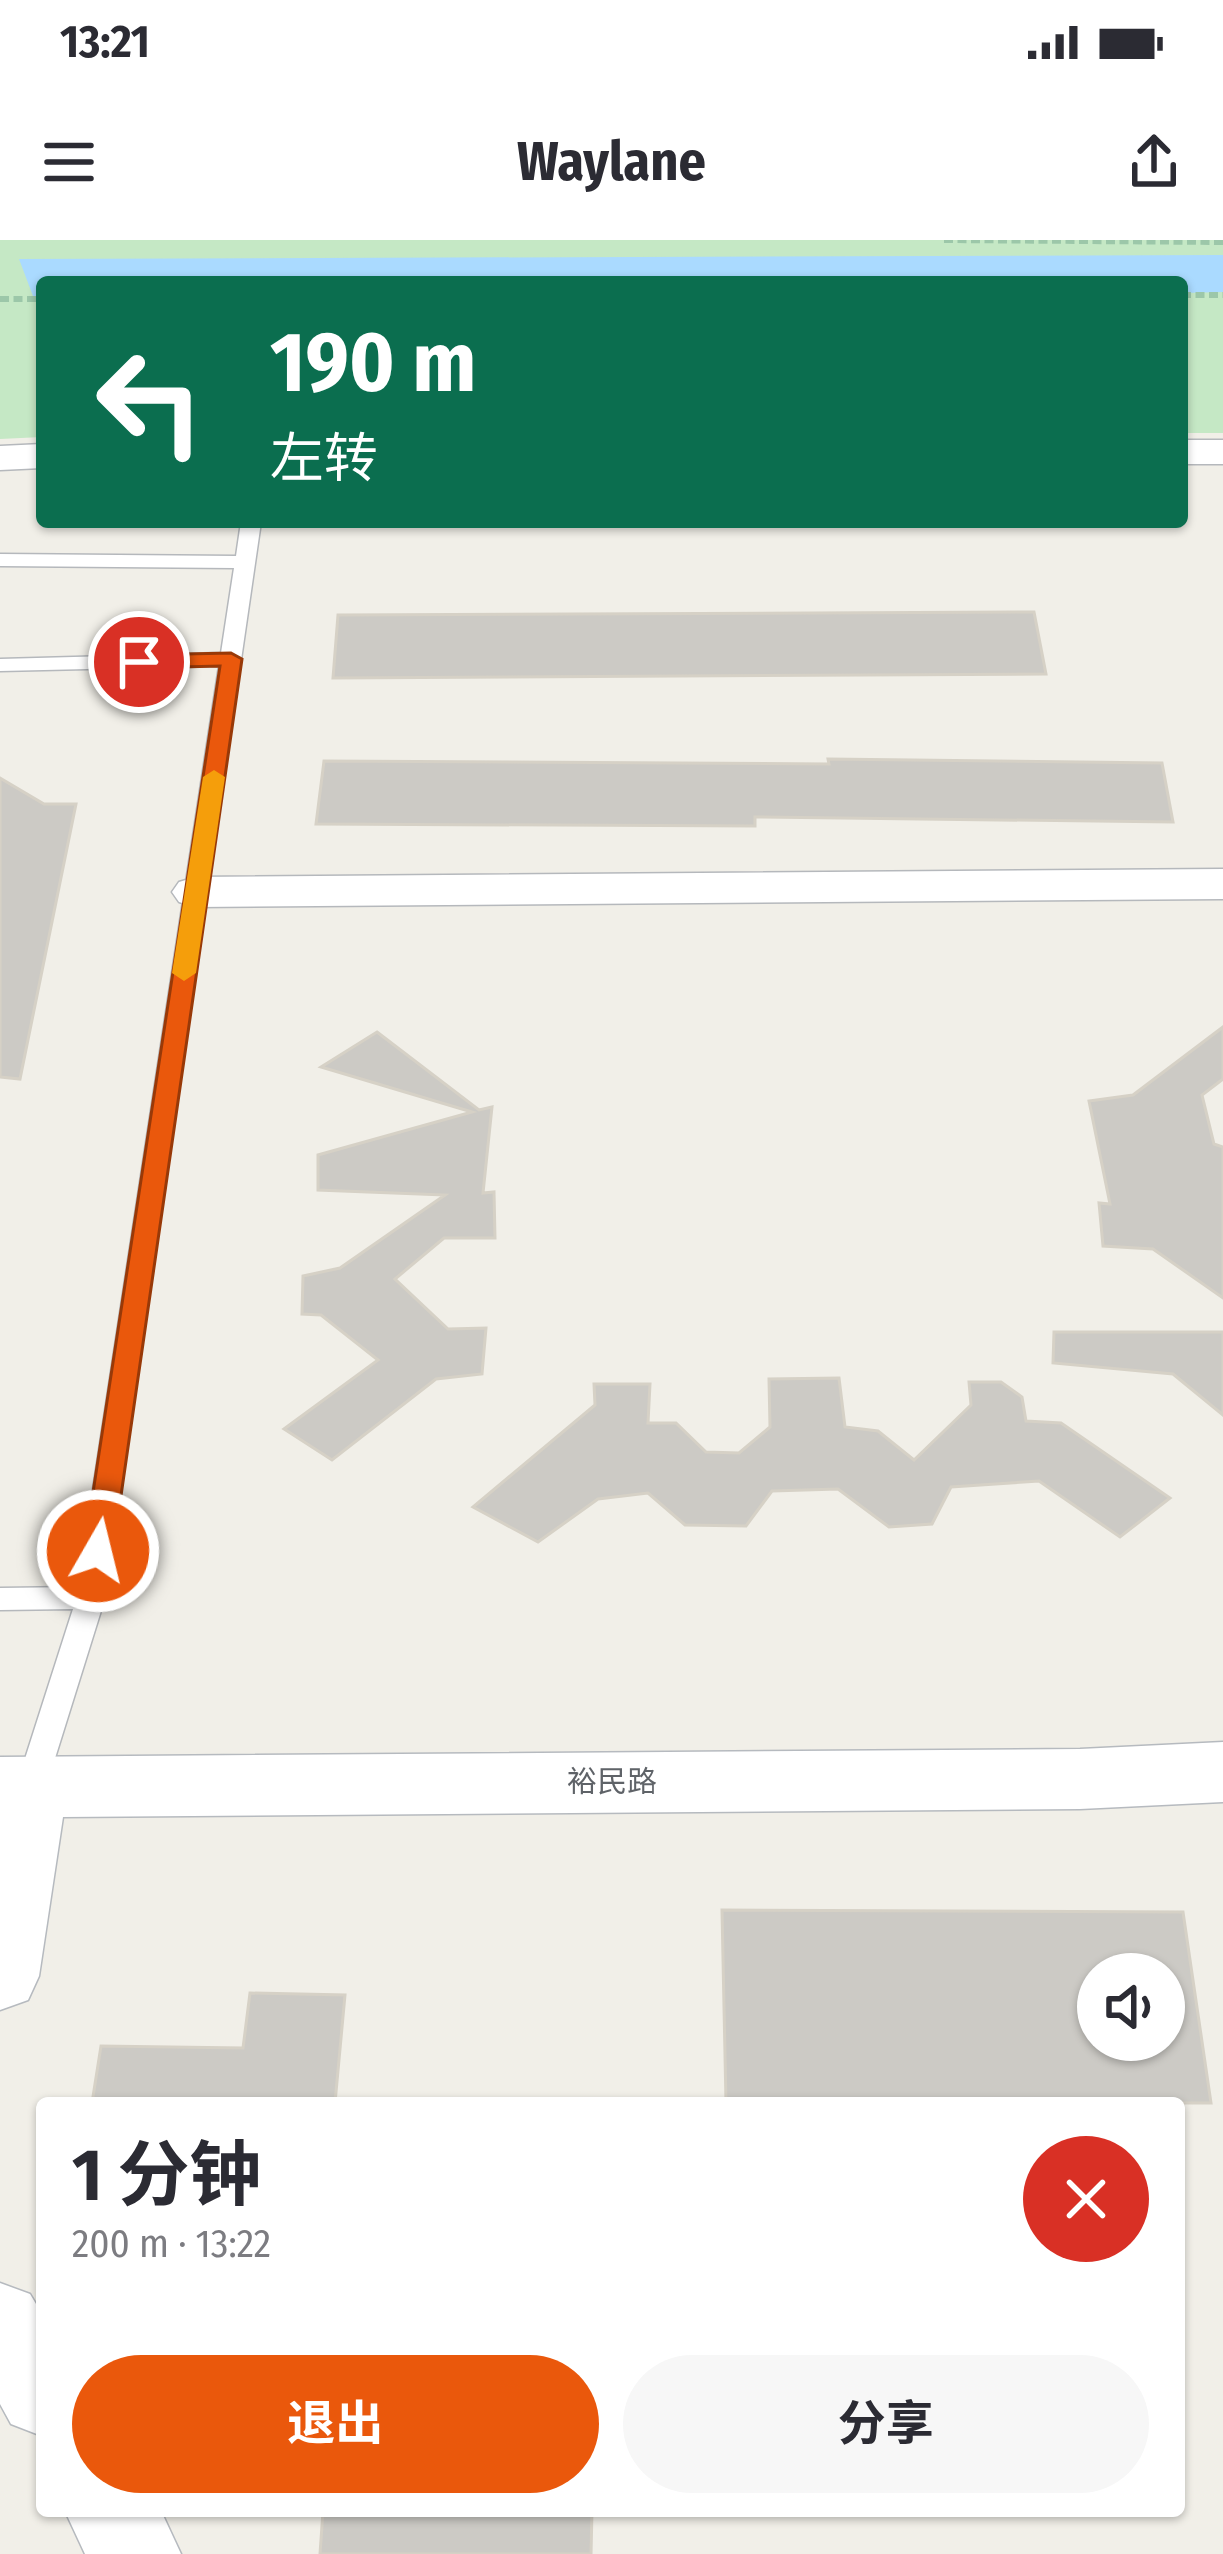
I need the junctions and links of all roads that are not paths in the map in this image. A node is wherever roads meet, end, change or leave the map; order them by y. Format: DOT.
graph roads {
  1 [pos="1188,452"];
  2 [pos="1223,452"];
  3 [pos="36,456"];
  4 [pos="0,458"];
  5 [pos="250,528"];
  6 [pos="0,560"];
  7 [pos="245,562"];
  8 [pos="231,659"];
  9 [pos="0,665"];
  10 [pos="1223,884"];
  11 [pos="196,892"];
  12 [pos="91,1598"];
  13 [pos="0,1599"];
  14 [pos="1223,1772"];
  15 [pos="15,1787"];
  16 [pos="0,1976"];
  17 [pos="0,2323"];
  18 [pos="36,2384"];
  19 [pos="114,2517"];
  20 [pos="136,2554"];
  1 -- 2 [label="street"];
  3 -- 4 [label="street"];
  5 -- 7 [label="lane"];
  6 -- 7 [label="lane"];
  7 -- 8 [label="lane"];
  8 -- 9 [label="lane"];
  8 -- 11 [label="lane"];
  10 -- 11 [label="street"];
  11 -- 12 [label="lane"];
  12 -- 13 [label="lane"];
  12 -- 15 [label="lane"];
  14 -- 15 [label="street, 裕民路"];
  15 -- 16 [label="street"];
  17 -- 18 [label="street"];
  19 -- 20 [label="street"];
}
